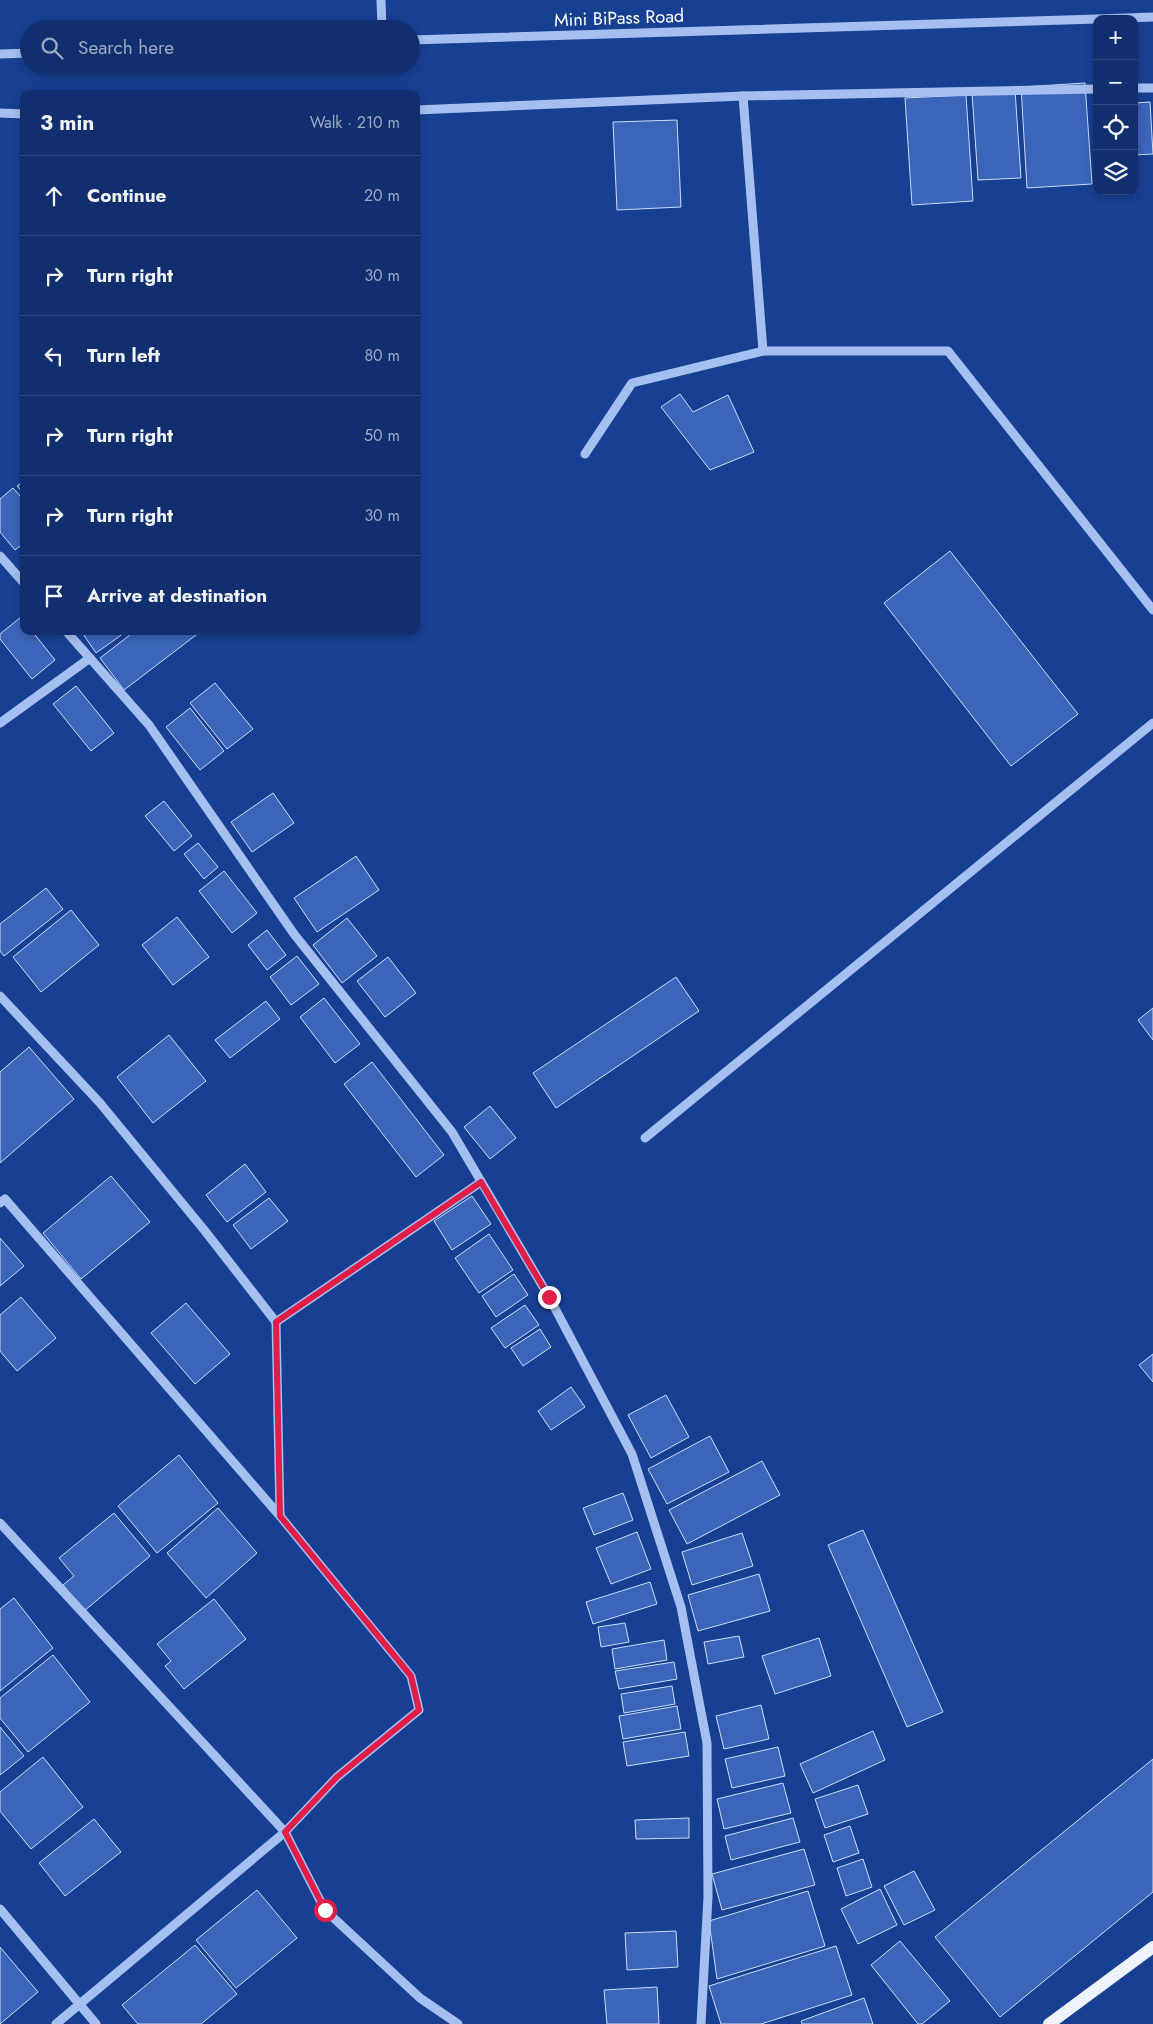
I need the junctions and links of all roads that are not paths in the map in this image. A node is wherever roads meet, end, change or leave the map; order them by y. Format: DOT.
graph roads {
  1 [pos="381,0"];
  2 [pos="1153,17"];
  3 [pos="1138,18"];
  4 [pos="1093,19"];
  5 [pos="382,20"];
  6 [pos="420,40"];
  7 [pos="20,53"];
  8 [pos="0,54"];
  9 [pos="1138,88"];
  10 [pos="1153,88"];
  11 [pos="1093,89"];
  12 [pos="743,96"];
  13 [pos="420,110"];
  14 [pos="0,113"];
  15 [pos="20,114"];
  16 [pos="763,351"];
  17 [pos="585,454"];
  18 [pos="0,556"];
  19 [pos="20,578"];
  20 [pos="1153,610"];
  21 [pos="70,635"];
  22 [pos="90,658"];
  23 [pos="0,723"];
  24 [pos="1153,723"];
  25 [pos="0,996"];
  26 [pos="644,1138"];
  27 [pos="481,1182"];
  28 [pos="0,1203"];
  29 [pos="276,1322"];
  30 [pos="280,1516"];
  31 [pos="0,1523"];
  32 [pos="285,1832"];
  33 [pos="0,1909"];
  34 [pos="1153,1947"];
  35 [pos="79,2004"];
  36 [pos="1058,2022"];
  37 [pos="56,2024"];
  38 [pos="96,2024"];
  39 [pos="458,2024"];
  40 [pos="701,2024"];
  1 -- 5 [label="street"];
  2 -- 3 [label="street, Mini BiPass Road"];
  4 -- 6 [label="street, Mini BiPass Road"];
  7 -- 8 [label="street"];
  9 -- 10 [label="street"];
  11 -- 12 [label="street"];
  12 -- 13 [label="street"];
  12 -- 16 [label="street"];
  14 -- 15 [label="street"];
  16 -- 17 [label="street"];
  16 -- 20 [label="street"];
  18 -- 19 [label="street"];
  21 -- 22 [label="street"];
  22 -- 23 [label="street"];
  22 -- 27 [label="street"];
  24 -- 26 [label="street"];
  25 -- 29 [label="street"];
  27 -- 29 [label="street"];
  27 -- 40 [label="street"];
  28 -- 30 [label="street"];
  29 -- 30 [label="street"];
  30 -- 32 [label="street"];
  31 -- 32 [label="street"];
  32 -- 35 [label="street"];
  32 -- 39 [label="street"];
  33 -- 35 [label="street"];
  34 -- 36 [label="main road"];
  35 -- 37 [label="street"];
  35 -- 38 [label="street"];
}
